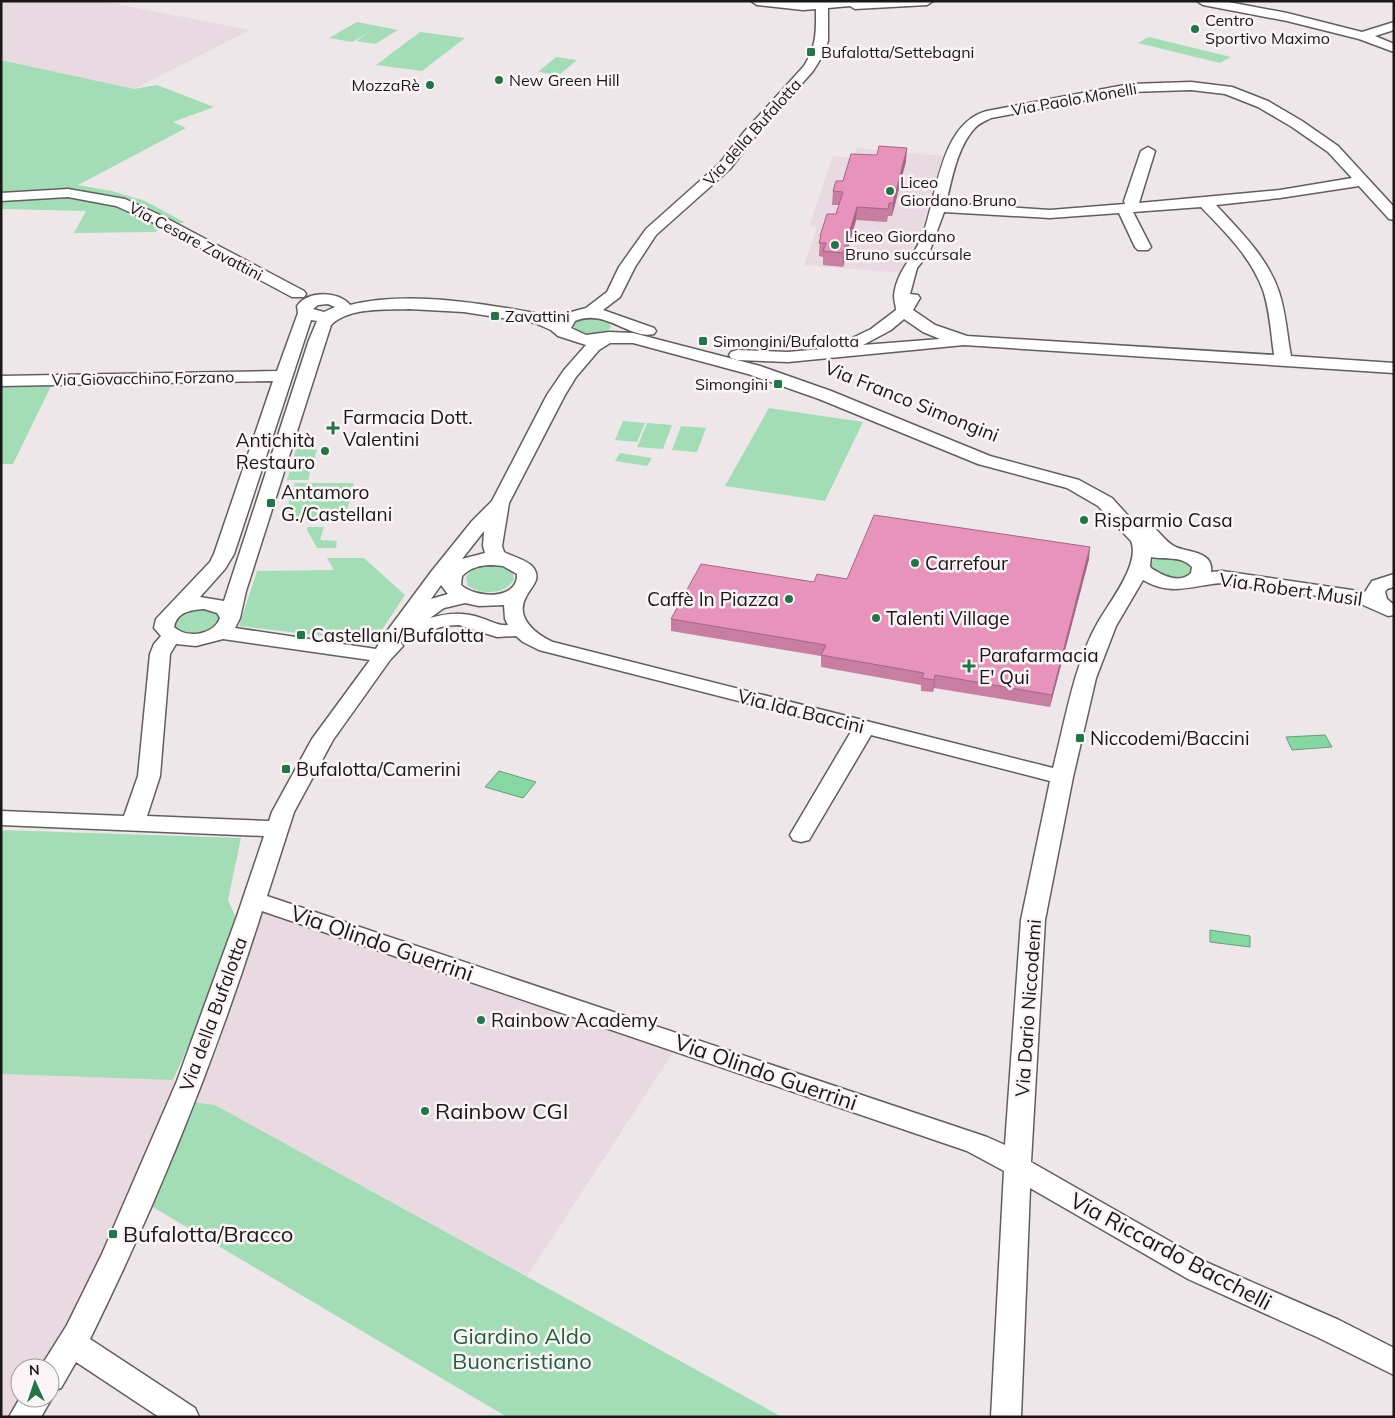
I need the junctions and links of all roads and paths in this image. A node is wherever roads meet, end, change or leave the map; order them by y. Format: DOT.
graph roads {
  1 [pos="927,1"];
  2 [pos="1203,1"];
  3 [pos="1227,1"];
  4 [pos="759,2"];
  5 [pos="822,3"];
  6 [pos="865,3"];
  7 [pos="822,24"];
  8 [pos="1394,26"];
  9 [pos="1366,35"];
  10 [pos="1394,43"];
  11 [pos="1394,48"];
  12 [pos="1148,151"];
  13 [pos="1361,181"];
  14 [pos="1,197"];
  15 [pos="1205,202"];
  16 [pos="937,207"];
  17 [pos="1129,208"];
  18 [pos="1394,216"];
  19 [pos="1143,247"];
  20 [pos="614,294"];
  21 [pos="303,305"];
  22 [pos="333,307"];
  23 [pos="906,310"];
  24 [pos="583,314"];
  25 [pos="617,319"];
  26 [pos="570,336"];
  27 [pos="606,338"];
  28 [pos="968,341"];
  29 [pos="689,348"];
  30 [pos="900,348"];
  31 [pos="737,354"];
  32 [pos="821,354"];
  33 [pos="1283,360"];
  34 [pos="767,366"];
  35 [pos="1394,368"];
  36 [pos="794,369"];
  37 [pos="570,374"];
  38 [pos="284,376"];
  39 [pos="1,381"];
  40 [pos="494,510"];
  41 [pos="1168,550"];
  42 [pos="473,561"];
  43 [pos="508,561"];
  44 [pos="1141,562"];
  45 [pos="1197,570"];
  46 [pos="451,578"];
  47 [pos="1171,583"];
  48 [pos="1387,583"];
  49 [pos="516,593"];
  50 [pos="464,597"];
  51 [pos="417,605"];
  52 [pos="178,608"];
  53 [pos="1389,610"];
  54 [pos="1114,611"];
  55 [pos="224,624"];
  56 [pos="519,629"];
  57 [pos="173,636"];
  58 [pos="402,637"];
  59 [pos="383,656"];
  60 [pos="865,727"];
  61 [pos="1062,777"];
  62 [pos="1,818"];
  63 [pos="133,824"];
  64 [pos="276,828"];
  65 [pos="802,834"];
  66 [pos="254,900"];
  67 [pos="1018,1167"];
  68 [pos="1329,1329"];
  69 [pos="72,1343"];
  70 [pos="1394,1349"];
  71 [pos="1394,1362"];
  72 [pos="60,1363"];
  73 [pos="184,1417"];
  74 [pos="1006,1417"];
  1 -- 6 [label="street"];
  2 -- 9 [label="street"];
  3 -- 9 [label="street"];
  4 -- 5 [label="street"];
  4 -- 7 [label="street"];
  5 -- 6 [label="street"];
  5 -- 7 [label="street, Via della Bufalotta"];
  6 -- 7 [label="street"];
  7 -- 20 [label="street, Via della Bufalotta"];
  8 -- 9 [label="street"];
  9 -- 10 [label="street"];
  9 -- 11 [label="street"];
  12 -- 17 [label="street"];
  13 -- 15 [label="street"];
  13 -- 16 [label="street, Via Paolo Monelli"];
  13 -- 18 [label="street, Via Paolo Monelli"];
  14 -- 21 [label="street, Via Cesare Zavattini"];
  15 -- 17 [label="street"];
  15 -- 33 [label="street"];
  16 -- 17 [label="street"];
  16 -- 23 [label="street, Via Paolo Monelli"];
  17 -- 19 [label="street"];
  20 -- 24 [label="street, Via della Bufalotta"];
  20 -- 25 [label="street, Via della Bufalotta"];
  21 -- 22 [label="street"];
  21 -- 38 [label="street"];
  22 -- 24 [label="street"];
  22 -- 26 [label="street"];
  22 -- 55 [label="street"];
  23 -- 28 [label="street"];
  23 -- 32 [label="street"];
  24 -- 25 [label="street, Via Franco Simongini"];
  24 -- 26 [label="street, Via della Bufalotta"];
  25 -- 27 [label="street, Via della Bufalotta"];
  25 -- 29 [label="street, Via Franco Simongini"];
  26 -- 27 [label="street, Via Franco Simongini"];
  26 -- 37 [label="street, Via della Bufalotta"];
  27 -- 29 [label="street, Via Franco Simongini"];
  27 -- 37 [label="street, Via della Bufalotta"];
  28 -- 30 [label="street"];
  28 -- 33 [label="street"];
  29 -- 31 [label="street, Via Franco Simongini"];
  29 -- 34 [label="street"];
  29 -- 44 [label="street, Via Franco Simongini"];
  30 -- 32 [label="street"];
  30 -- 36 [label="street"];
  31 -- 32 [label="street"];
  31 -- 34 [label="street, Via Franco Simongini"];
  33 -- 35 [label="street"];
  34 -- 36 [label="street, Via Franco Simongini"];
  36 -- 41 [label="street, Via Franco Simongini"];
  37 -- 40 [label="street, Via della Bufalotta"];
  38 -- 39 [label="street, Via Giovacchino Forzano"];
  38 -- 52 [label="street"];
  40 -- 42 [label="street, Via della Bufalotta"];
  40 -- 43 [label="street, Via della Bufalotta"];
  40 -- 51 [label="street, Via della Bufalotta"];
  41 -- 44 [label="street"];
  41 -- 45 [label="street"];
  42 -- 43 [label="street"];
  42 -- 46 [label="street, Via della Bufalotta"];
  43 -- 49 [label="street, Via della Bufalotta"];
  44 -- 47 [label="street"];
  44 -- 54 [label="street, Via Dario Niccodemi"];
  45 -- 47 [label="street, Via Dario Niccodemi"];
  45 -- 48 [label="street, Via Robert Musil"];
  45 -- 53 [label="street, Via Robert Musil"];
  46 -- 50 [label="street"];
  46 -- 51 [label="street, Via della Bufalotta"];
  47 -- 54 [label="street, Via Dario Niccodemi"];
  48 -- 53 [label="street"];
  49 -- 50 [label="street, Via della Bufalotta"];
  49 -- 56 [label="street"];
  50 -- 58 [label="street, Via della Bufalotta"];
  51 -- 59 [label="street, Via della Bufalotta"];
  52 -- 55 [label="street"];
  52 -- 57 [label="street"];
  54 -- 61 [label="street, Via Dario Niccodemi"];
  55 -- 57 [label="street"];
  55 -- 59 [label="street"];
  56 -- 58 [label="street"];
  56 -- 60 [label="street, Via Ida Baccini"];
  57 -- 63 [label="street"];
  58 -- 59 [label="street, Via della Bufalotta"];
  59 -- 64 [label="street, Via della Bufalotta"];
  60 -- 61 [label="street, Via Ida Baccini"];
  60 -- 65 [label="street"];
  61 -- 67 [label="street, Via Dario Niccodemi"];
  62 -- 63 [label="street"];
  63 -- 64 [label="street"];
  64 -- 66 [label="street, Via della Bufalotta"];
  66 -- 67 [label="street, Via Olindo Guerrini"];
  66 -- 69 [label="street, Via della Bufalotta"];
  67 -- 68 [label="street, Via Riccardo Bacchelli"];
  67 -- 74 [label="street, Via Dario Niccodemi"];
  68 -- 70 [label="street, Via Riccardo Bacchelli"];
  68 -- 71 [label="street, Via Riccardo Bacchelli"];
  69 -- 72 [label="street, Via della Bufalotta"];
  69 -- 73 [label="street"];
}
